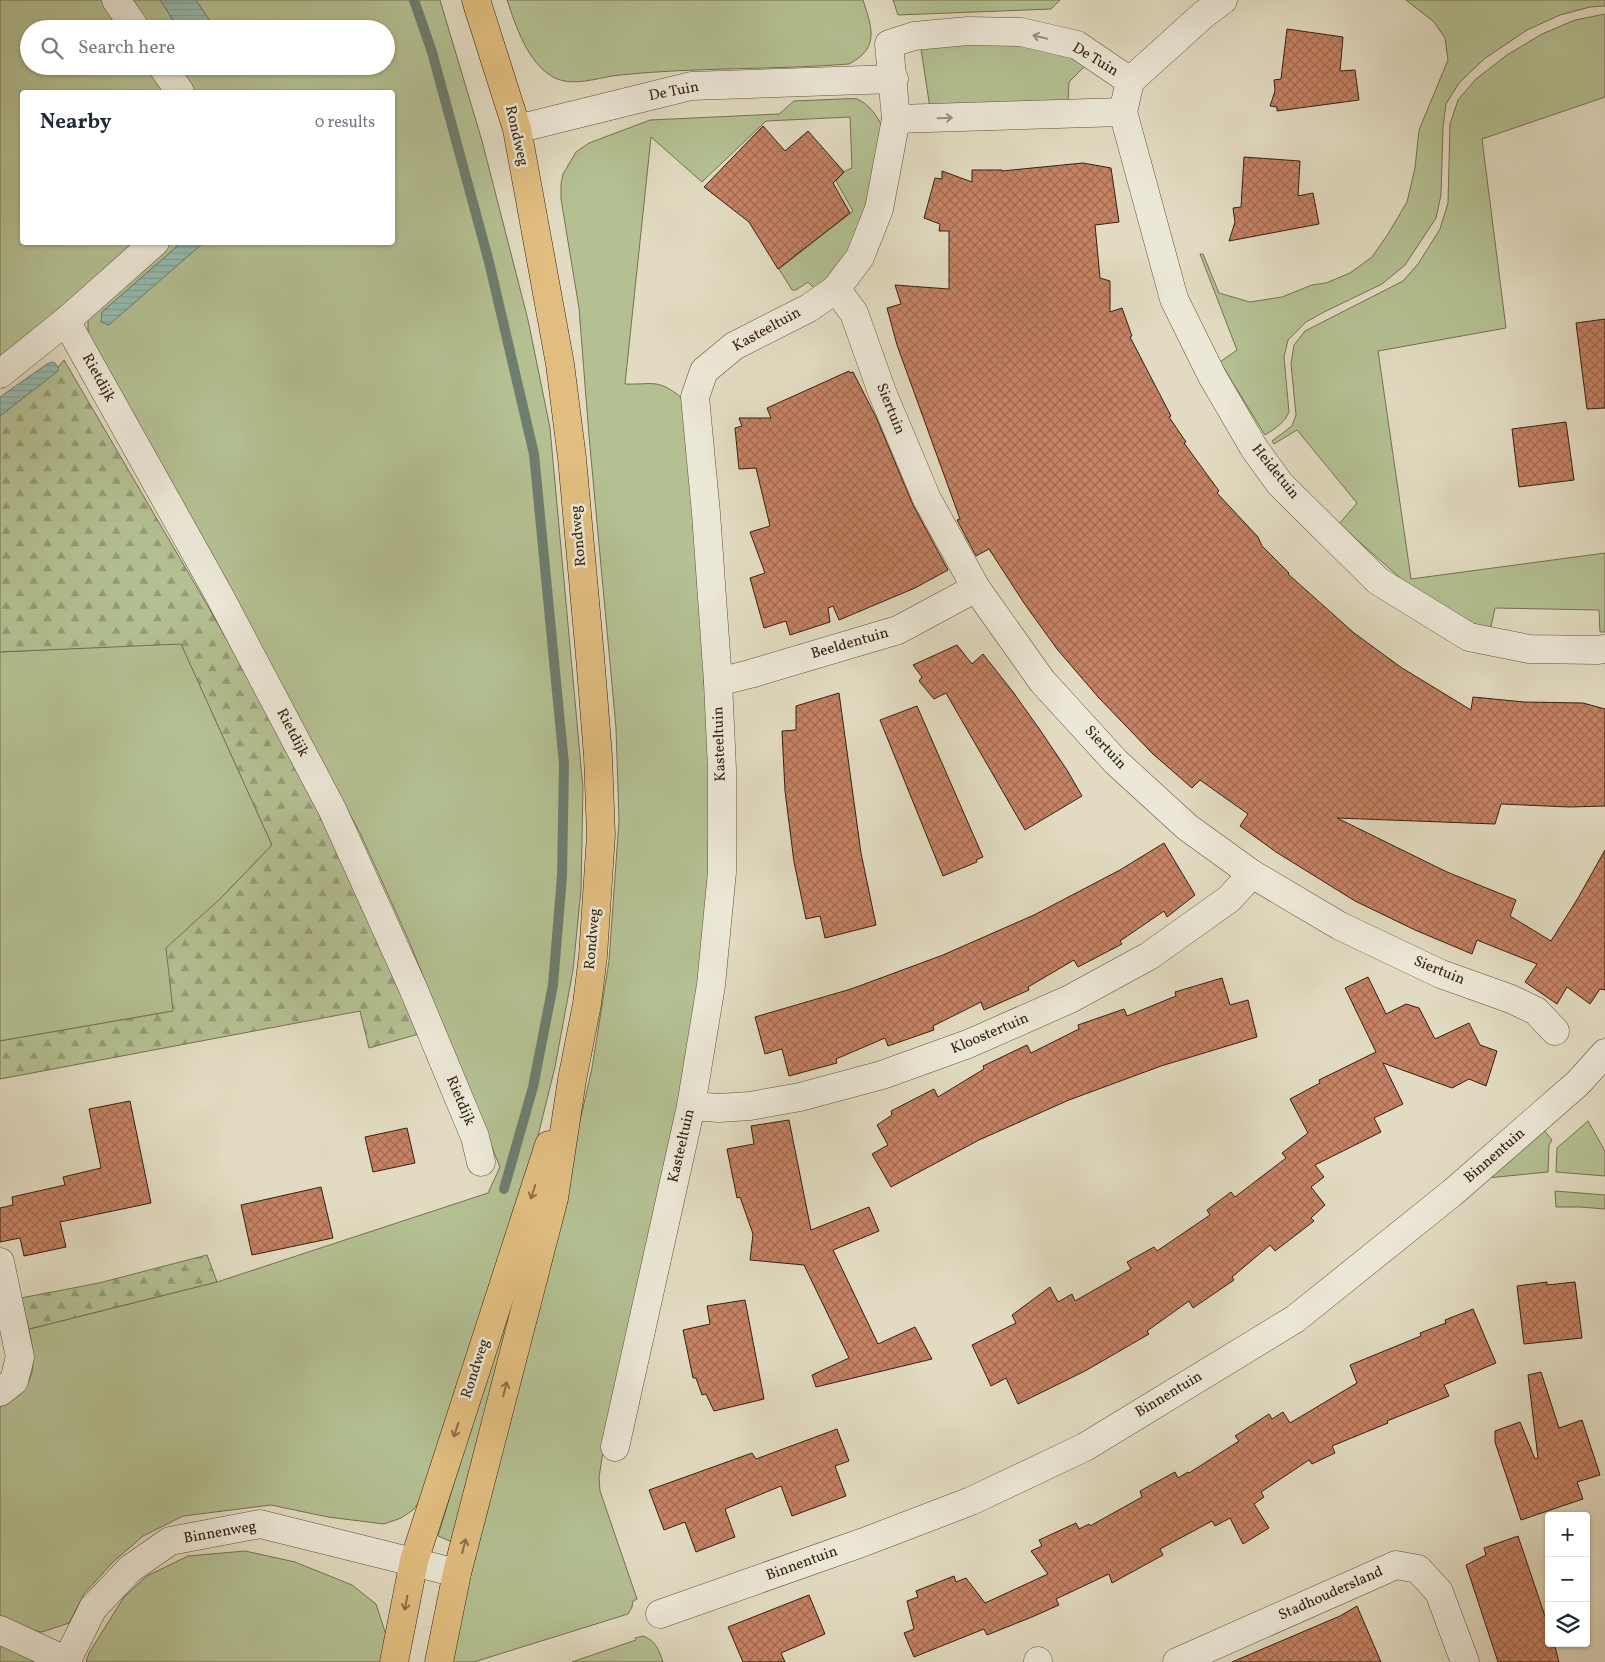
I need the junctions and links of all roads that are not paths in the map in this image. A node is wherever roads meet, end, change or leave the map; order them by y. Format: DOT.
graph roads {
  1 [pos="116,0"];
  2 [pos="476,0"];
  3 [pos="1223,0"];
  4 [pos="130,20"];
  5 [pos="168,75"];
  6 [pos="894,79"];
  7 [pos="1130,81"];
  8 [pos="179,90"];
  9 [pos="1123,112"];
  10 [pos="896,119"];
  11 [pos="517,129"];
  12 [pos="152,245"];
  13 [pos="836,289"];
  14 [pos="66,321"];
  15 [pos="0,374"];
  16 [pos="976,588"];
  17 [pos="1605,649"];
  18 [pos="718,682"];
  19 [pos="1252,874"];
  20 [pos="1555,1031"];
  21 [pos="1605,1053"];
  22 [pos="572,1080"];
  23 [pos="691,1106"];
  24 [pos="481,1162"];
  25 [pos="0,1262"];
  26 [pos="0,1392"];
  27 [pos="615,1447"];
  28 [pos="414,1561"];
  29 [pos="457,1573"];
  30 [pos="660,1614"];
  31 [pos="0,1630"];
  32 [pos="66,1661"];
  33 [pos="394,1662"];
  34 [pos="439,1662"];
  35 [pos="1177,1662"];
  36 [pos="1465,1662"];
  1 -- 4 [label="street"];
  2 -- 11 [label="main road, Rondweg"];
  3 -- 7 [label="street"];
  5 -- 8 [label="street"];
  7 -- 6 [label="street, De Tuin, one-way"];
  6 -- 10 [label="street, De Tuin"];
  6 -- 11 [label="street, De Tuin"];
  7 -- 9 [label="street, De Tuin"];
  10 -- 9 [label="street, one-way"];
  9 -- 17 [label="street, Heidetuin"];
  10 -- 13 [label="street, Kasteeltuin"];
  11 -- 22 [label="main road, Rondweg"];
  12 -- 14 [label="street"];
  13 -- 16 [label="street, Siertuin"];
  13 -- 18 [label="street, Kasteeltuin"];
  14 -- 15 [label="street"];
  14 -- 24 [label="street, Rietdijk"];
  16 -- 18 [label="street, Beeldentuin"];
  16 -- 19 [label="street, Siertuin"];
  18 -- 23 [label="street, Kasteeltuin"];
  19 -- 20 [label="street, Siertuin"];
  19 -- 23 [label="street, Kloostertuin"];
  21 -- 30 [label="street, Binnentuin"];
  22 -- 28 [label="main road, Rondweg, one-way"];
  29 -- 22 [label="main road, Rondweg, one-way"];
  23 -- 27 [label="street, Kasteeltuin"];
  25 -- 26 [label="street"];
  28 -- 29 [label="street, Binnenweg"];
  28 -- 32 [label="street, Binnenweg"];
  28 -- 33 [label="main road, Rondweg, one-way"];
  29 -- 34 [label="main road, Rondweg"];
  31 -- 32 [label="street"];
  35 -- 36 [label="street, Stadhoudersland"];
}
